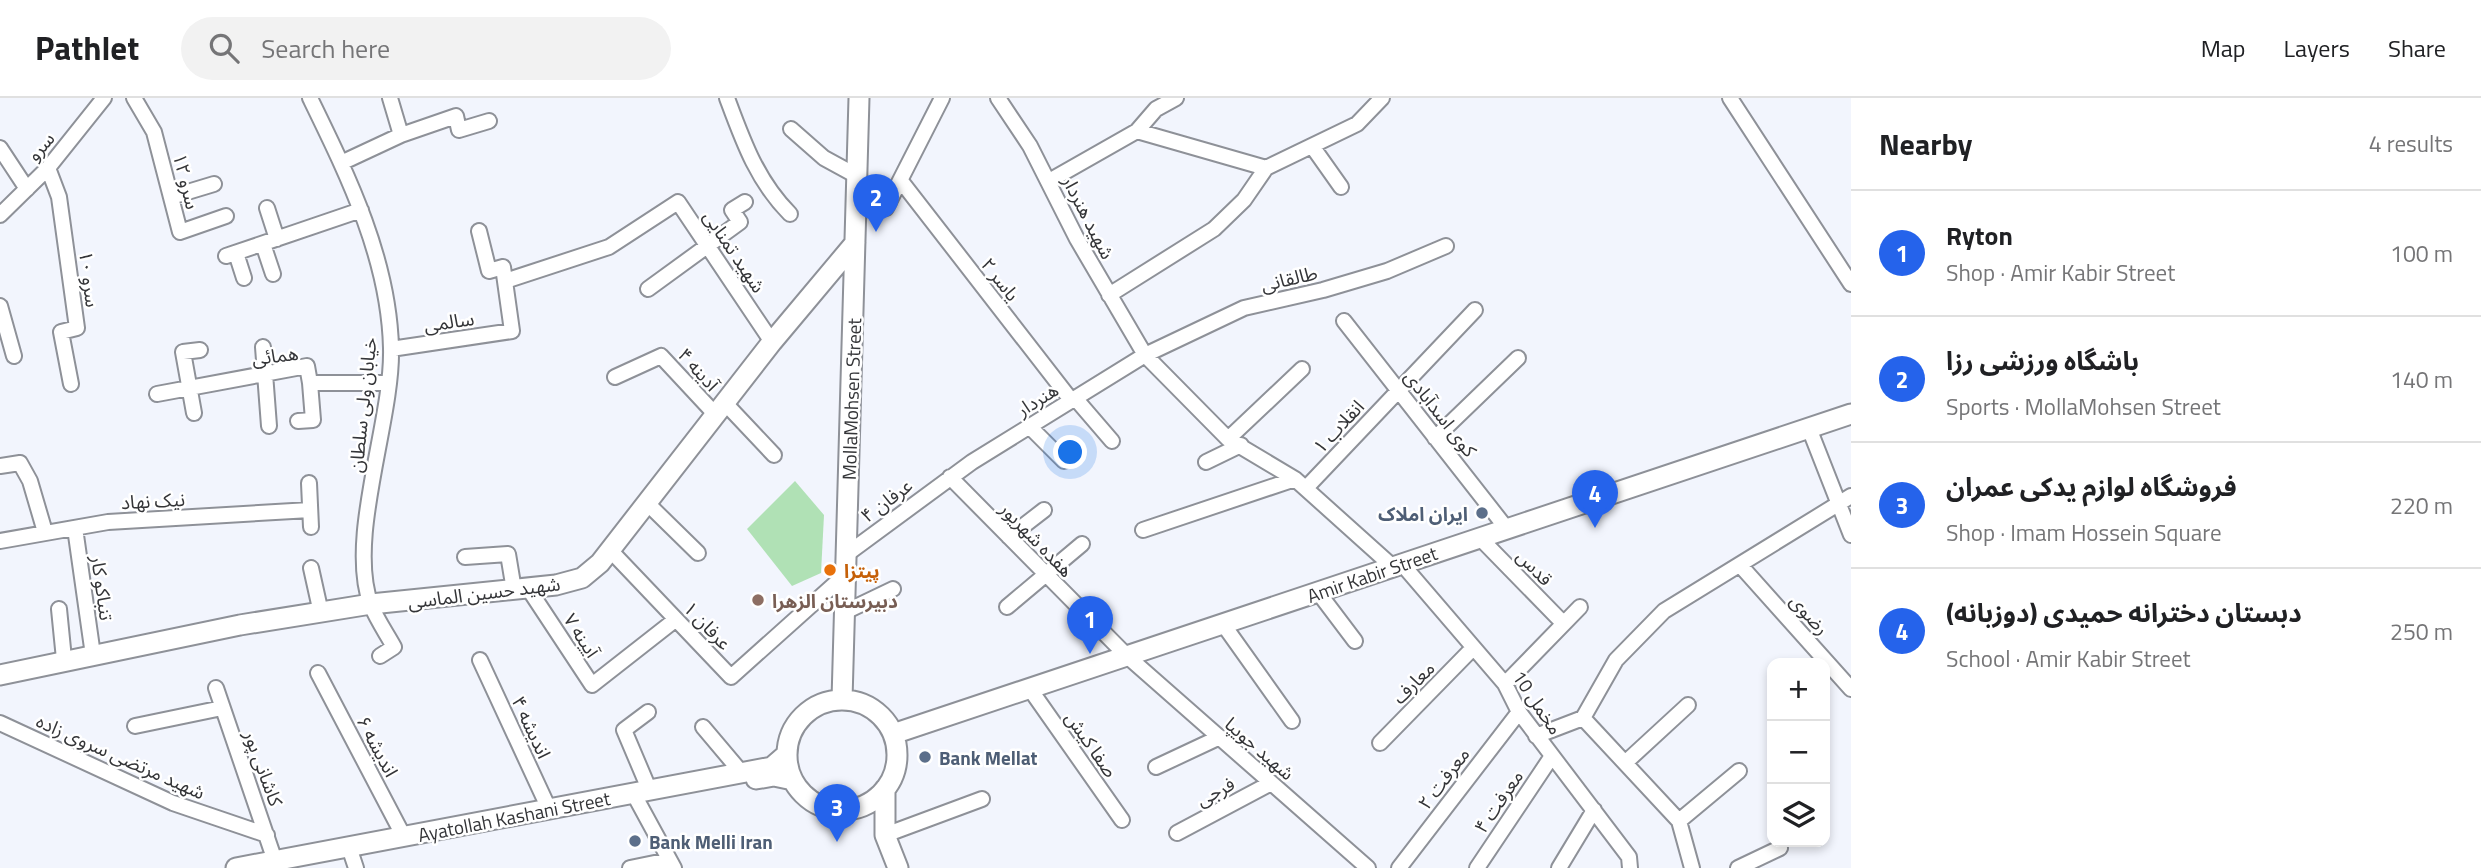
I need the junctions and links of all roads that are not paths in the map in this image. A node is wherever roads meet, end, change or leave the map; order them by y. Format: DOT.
graph roads {
  1 [pos="104,98"];
  2 [pos="134,98"];
  3 [pos="310,98"];
  4 [pos="390,98"];
  5 [pos="727,98"];
  6 [pos="859,98"];
  7 [pos="942,98"];
  8 [pos="998,98"];
  9 [pos="1177,98"];
  10 [pos="1382,98"];
  11 [pos="1730,98"];
  12 [pos="489,121"];
  13 [pos="791,129"];
  14 [pos="1138,131"];
  15 [pos="401,135"];
  16 [pos="1312,146"];
  17 [pos="0,148"];
  18 [pos="341,163"];
  19 [pos="48,168"];
  20 [pos="1266,168"];
  21 [pos="857,176"];
  22 [pos="901,181"];
  23 [pos="1049,181"];
  24 [pos="214,184"];
  25 [pos="1341,187"];
  26 [pos="27,189"];
  27 [pos="171,197"];
  28 [pos="745,202"];
  29 [pos="267,208"];
  30 [pos="856,208"];
  31 [pos="361,211"];
  32 [pos="790,214"];
  33 [pos="0,215"];
  34 [pos="226,216"];
  35 [pos="479,231"];
  36 [pos="270,241"];
  37 [pos="855,243"];
  38 [pos="708,246"];
  39 [pos="1446,246"];
  40 [pos="273,274"];
  41 [pos="244,278"];
  42 [pos="505,281"];
  43 [pos="1851,284"];
  44 [pos="648,289"];
  45 [pos="1109,295"];
  46 [pos="0,306"];
  47 [pos="1475,310"];
  48 [pos="1344,321"];
  49 [pos="772,342"];
  50 [pos="263,347"];
  51 [pos="391,349"];
  52 [pos="201,350"];
  53 [pos="1145,355"];
  54 [pos="14,356"];
  55 [pos="1518,358"];
  56 [pos="1302,369"];
  57 [pos="265,374"];
  58 [pos="615,377"];
  59 [pos="310,383"];
  60 [pos="388,383"];
  61 [pos="71,384"];
  62 [pos="190,388"];
  63 [pos="1398,390"];
  64 [pos="157,394"];
  65 [pos="1073,399"];
  66 [pos="719,408"];
  67 [pos="194,413"];
  68 [pos="1851,414"];
  69 [pos="298,421"];
  70 [pos="270,426"];
  71 [pos="1029,426"];
  72 [pos="1809,428"];
  73 [pos="1435,438"];
  74 [pos="1112,442"];
  75 [pos="1235,442"];
  76 [pos="774,455"];
  77 [pos="1064,461"];
  78 [pos="1206,461"];
  79 [pos="0,466"];
  80 [pos="950,477"];
  81 [pos="309,483"];
  82 [pos="1300,484"];
  83 [pos="1851,496"];
  84 [pos="647,503"];
  85 [pos="1837,505"];
  86 [pos="310,510"];
  87 [pos="1044,510"];
  88 [pos="311,527"];
  89 [pos="75,528"];
  90 [pos="1507,529"];
  91 [pos="1143,530"];
  92 [pos="45,533"];
  93 [pos="1851,536"];
  94 [pos="1009,537"];
  95 [pos="1480,538"];
  96 [pos="0,541"];
  97 [pos="1082,544"];
  98 [pos="610,550"];
  99 [pos="698,553"];
  100 [pos="847,554"];
  101 [pos="465,557"];
  102 [pos="1740,565"];
  103 [pos="1397,566"];
  104 [pos="311,568"];
  105 [pos="846,574"];
  106 [pos="1044,574"];
  107 [pos="521,589"];
  108 [pos="893,589"];
  109 [pos="1318,592"];
  110 [pos="371,604"];
  111 [pos="1007,607"];
  112 [pos="1580,607"];
  113 [pos="59,609"];
  114 [pos="845,612"];
  115 [pos="321,613"];
  116 [pos="675,620"];
  117 [pos="1223,624"];
  118 [pos="1563,624"];
  119 [pos="1355,641"];
  120 [pos="1474,648"];
  121 [pos="93,655"];
  122 [pos="380,656"];
  123 [pos="1127,656"];
  124 [pos="64,659"];
  125 [pos="480,660"];
  126 [pos="318,673"];
  127 [pos="0,675"];
  128 [pos="1505,684"];
  129 [pos="216,688"];
  130 [pos="1030,689"];
  131 [pos="1851,689"];
  132 [pos="842,700"];
  133 [pos="1688,705"];
  134 [pos="222,708"];
  135 [pos="648,712"];
  136 [pos="1519,712"];
  137 [pos="1583,718"];
  138 [pos="1292,721"];
  139 [pos="0,723"];
  140 [pos="135,726"];
  141 [pos="703,727"];
  142 [pos="893,734"];
  143 [pos="1536,736"];
  144 [pos="1220,737"];
  145 [pos="1380,743"];
  146 [pos="787,754"];
  147 [pos="1552,756"];
  148 [pos="1625,763"];
  149 [pos="1156,767"];
  150 [pos="1739,771"];
  151 [pos="741,772"];
  152 [pos="793,780"];
  153 [pos="1271,783"];
  154 [pos="885,789"];
  155 [pos="643,795"];
  156 [pos="982,799"];
  157 [pos="857,808"];
  158 [pos="549,809"];
  159 [pos="1594,810"];
  160 [pos="1122,820"];
  161 [pos="1679,821"];
  162 [pos="1177,833"];
  163 [pos="267,835"];
  164 [pos="885,835"];
  165 [pos="404,836"];
  166 [pos="1780,848"];
  167 [pos="354,860"];
  168 [pos="275,864"];
  169 [pos="672,864"];
  170 [pos="236,868"];
  171 [pos="630,868"];
  172 [pos="898,868"];
  173 [pos="1368,868"];
  174 [pos="1399,868"];
  175 [pos="1477,868"];
  176 [pos="1559,868"];
  177 [pos="1630,868"];
  178 [pos="1692,868"];
  179 [pos="1738,868"];
  1 -- 19 [label="street, سرو"];
  2 -- 27 [label="street, سرو ۱۲"];
  3 -- 18 [label="street, خیابان ولی سلطان"];
  4 -- 15 [label="street"];
  5 -- 32 [label="street"];
  6 -- 21 [label="main road, MollaMohsen Street"];
  7 -- 22 [label="street"];
  8 -- 23 [label="street, شهید هنردار"];
  9 -- 14 [label="street"];
  10 -- 16 [label="street"];
  11 -- 43 [label="street"];
  12 -- 15 [label="street"];
  13 -- 21 [label="street"];
  14 -- 20 [label="street"];
  14 -- 23 [label="street"];
  15 -- 18 [label="street"];
  16 -- 20 [label="street"];
  16 -- 25 [label="street"];
  17 -- 26 [label="street"];
  18 -- 31 [label="street, خیابان ولی سلطان"];
  19 -- 26 [label="street, سرو"];
  19 -- 61 [label="street, سرو ۱۰"];
  20 -- 45 [label="street"];
  21 -- 30 [label="main road, MollaMohsen Street"];
  22 -- 30 [label="street"];
  22 -- 65 [label="street, یاسر ۲"];
  23 -- 45 [label="street, شهید هنردار"];
  24 -- 27 [label="street"];
  26 -- 33 [label="street, سرو"];
  27 -- 34 [label="street, سرو ۱۲"];
  28 -- 38 [label="street"];
  29 -- 36 [label="street"];
  30 -- 37 [label="main road, MollaMohsen Street"];
  31 -- 36 [label="street"];
  31 -- 51 [label="street, خیابان ولی سلطان"];
  35 -- 42 [label="street"];
  36 -- 40 [label="street"];
  36 -- 41 [label="street"];
  37 -- 49 [label="main road, شهید حسین الماسی"];
  37 -- 100 [label="main road, MollaMohsen Street"];
  38 -- 42 [label="street, شهید تمنایی"];
  38 -- 44 [label="street"];
  38 -- 49 [label="street, شهید تمنایی"];
  39 -- 53 [label="street, طالقانی"];
  42 -- 51 [label="street, سالمی"];
  45 -- 53 [label="street, شهید هنردار"];
  46 -- 54 [label="street"];
  47 -- 63 [label="street, انقلاب ۱"];
  48 -- 63 [label="street, کوی اسدآبادی"];
  49 -- 66 [label="main road, شهید حسین الماسی"];
  50 -- 57 [label="street"];
  51 -- 60 [label="street, خیابان ولی سلطان"];
  52 -- 62 [label="street"];
  53 -- 65 [label="street, هنردار"];
  53 -- 75 [label="street, شهید هنردار"];
  55 -- 73 [label="street"];
  56 -- 75 [label="street"];
  57 -- 59 [label="street, همائی"];
  57 -- 62 [label="street, همائی"];
  57 -- 70 [label="street"];
  58 -- 66 [label="street, آدینه ۴"];
  59 -- 60 [label="street, همائی"];
  59 -- 69 [label="street"];
  60 -- 110 [label="street, خیابان ولی سلطان"];
  62 -- 64 [label="street, همائی"];
  62 -- 67 [label="street"];
  63 -- 73 [label="street, کوی اسدآبادی"];
  63 -- 82 [label="street, انقلاب ۱"];
  65 -- 71 [label="street, هنردار"];
  65 -- 74 [label="street, یاسر ۲"];
  66 -- 76 [label="street"];
  66 -- 84 [label="main road, شهید حسین الماسی"];
  68 -- 72 [label="main road, Amir Kabir Street"];
  71 -- 77 [label="street"];
  71 -- 80 [label="street, هنردار"];
  72 -- 85 [label="street"];
  72 -- 90 [label="main road, Amir Kabir Street"];
  73 -- 90 [label="street, کوی اسدآبادی"];
  75 -- 78 [label="street"];
  75 -- 82 [label="street, شهید هنردار"];
  79 -- 92 [label="street"];
  80 -- 94 [label="street, هفده شهریور"];
  80 -- 100 [label="street, عرفان ۴"];
  81 -- 86 [label="street"];
  82 -- 91 [label="street"];
  82 -- 103 [label="street, مخمل 10"];
  83 -- 85 [label="street"];
  84 -- 98 [label="main road, شهید حسین الماسی"];
  84 -- 99 [label="street"];
  85 -- 93 [label="street"];
  85 -- 102 [label="street"];
  86 -- 88 [label="street"];
  86 -- 89 [label="street, نیک نهاد"];
  87 -- 94 [label="street"];
  89 -- 92 [label="street, نیک نهاد"];
  89 -- 121 [label="street, تنباکو کار"];
  90 -- 95 [label="main road, Amir Kabir Street"];
  92 -- 96 [label="street, نیک نهاد"];
  94 -- 106 [label="street, هفده شهریور"];
  95 -- 103 [label="main road, Amir Kabir Street"];
  95 -- 118 [label="street, قدس"];
  97 -- 106 [label="street"];
  98 -- 107 [label="main road, شهید حسین الماسی"];
  98 -- 116 [label="street, عرفان ۱"];
  100 -- 105 [label="main road, MollaMohsen Street"];
  101 -- 107 [label="street"];
  102 -- 131 [label="street, رضوی"];
  102 -- 137 [label="street"];
  103 -- 109 [label="main road, Amir Kabir Street"];
  103 -- 120 [label="street, مخمل 10"];
  104 -- 115 [label="street"];
  105 -- 114 [label="main road, MollaMohsen Street"];
  105 -- 116 [label="street, عرفان ۱"];
  106 -- 111 [label="street"];
  106 -- 123 [label="street, هفده شهریور"];
  107 -- 110 [label="main road, شهید حسین الماسی"];
  107 -- 116 [label="street, آیینه ۷"];
  108 -- 114 [label="street"];
  109 -- 117 [label="main road, Amir Kabir Street"];
  109 -- 119 [label="street"];
  110 -- 115 [label="main road, شهید حسین الماسی"];
  110 -- 122 [label="street"];
  112 -- 118 [label="street"];
  113 -- 124 [label="street"];
  114 -- 132 [label="main road, MollaMohsen Street"];
  115 -- 121 [label="main road, شهید حسین الماسی"];
  117 -- 123 [label="main road, Amir Kabir Street"];
  117 -- 138 [label="street"];
  118 -- 128 [label="street"];
  120 -- 128 [label="street, مخمل 10"];
  120 -- 145 [label="street, معارف"];
  121 -- 124 [label="main road, شهید حسین الماسی"];
  123 -- 130 [label="main road, Amir Kabir Street"];
  123 -- 144 [label="street, شهید جویپا"];
  124 -- 127 [label="main road, شهید حسین الماسی"];
  125 -- 158 [label="street, اندیشه ۴"];
  126 -- 165 [label="street, اندیشه ۶"];
  128 -- 136 [label="street, مخمل 10"];
  129 -- 134 [label="street, کاشانی پور"];
  130 -- 142 [label="main road, Amir Kabir Street"];
  130 -- 160 [label="street, صفا کیش"];
  132 -- 142 [label="main road"];
  132 -- 146 [label="main road"];
  133 -- 148 [label="street"];
  134 -- 140 [label="street"];
  134 -- 163 [label="street, کاشانی پور"];
  135 -- 155 [label="street"];
  136 -- 143 [label="street, مخمل 10"];
  136 -- 174 [label="street, معرفت ۲"];
  137 -- 143 [label="street"];
  137 -- 148 [label="street"];
  139 -- 163 [label="street, شهید مرتضی سروی زاده"];
  141 -- 151 [label="street"];
  142 -- 154 [label="main road"];
  143 -- 147 [label="street, مخمل 10"];
  144 -- 149 [label="street"];
  144 -- 153 [label="street, شهید جویپا"];
  146 -- 151 [label="main road, Ayatollah Kashani Street"];
  146 -- 152 [label="main road"];
  147 -- 159 [label="street, مخمل 10"];
  147 -- 175 [label="street, معرفت ۴"];
  148 -- 161 [label="street"];
  150 -- 161 [label="street"];
  151 -- 155 [label="main road, Ayatollah Kashani Street"];
  152 -- 155 [label="main road, Ayatollah Kashani Street"];
  152 -- 157 [label="main road"];
  153 -- 162 [label="street, فرجی"];
  153 -- 173 [label="street, شهید جویپا"];
  154 -- 157 [label="main road"];
  154 -- 164 [label="main road"];
  155 -- 158 [label="main road, Ayatollah Kashani Street"];
  155 -- 167 [label="main road, Ayatollah Kashani Street"];
  155 -- 169 [label="street"];
  156 -- 164 [label="street"];
  157 -- 164 [label="main road"];
  158 -- 165 [label="main road, Ayatollah Kashani Street"];
  159 -- 176 [label="street"];
  159 -- 177 [label="street, مخمل 10"];
  161 -- 178 [label="street"];
  163 -- 168 [label="street, کاشانی پور"];
  164 -- 172 [label="main road"];
  165 -- 168 [label="main road, Ayatollah Kashani Street"];
  166 -- 179 [label="street"];
  167 -- 168 [label="main road, Ayatollah Kashani Street"];
  168 -- 170 [label="main road, Ayatollah Kashani Street"];
  169 -- 171 [label="street"];
}
